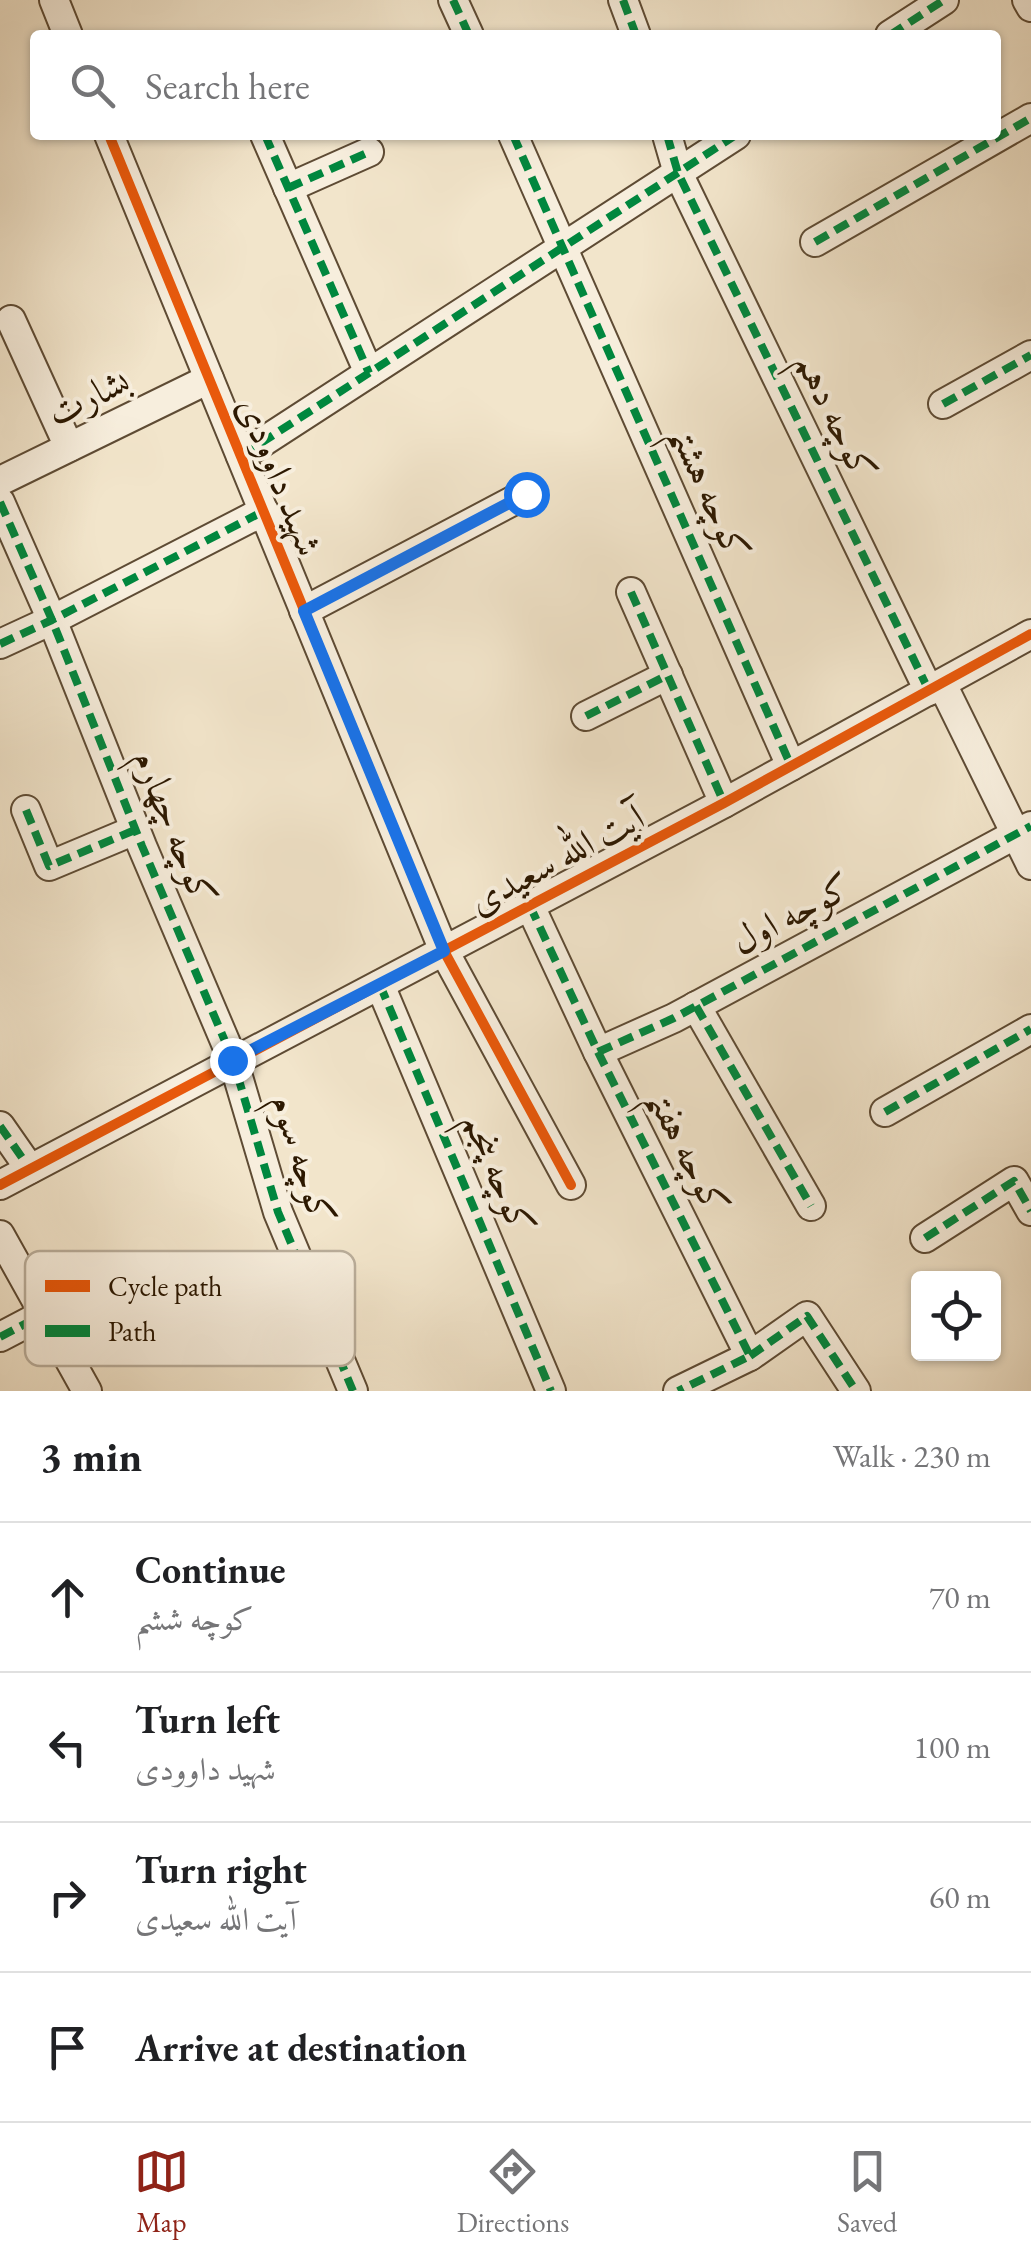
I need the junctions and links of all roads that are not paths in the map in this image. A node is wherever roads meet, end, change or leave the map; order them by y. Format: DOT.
graph roads {
  1 [pos="54,0"];
  2 [pos="453,0"];
  3 [pos="623,0"];
  4 [pos="944,0"];
  5 [pos="1027,0"];
  6 [pos="1031,7"];
  7 [pos="66,30"];
  8 [pos="467,30"];
  9 [pos="634,30"];
  10 [pos="898,30"];
  11 [pos="1031,118"];
  12 [pos="1001,135"];
  13 [pos="111,140"];
  14 [pos="267,140"];
  15 [pos="515,140"];
  16 [pos="668,140"];
  17 [pos="728,140"];
  18 [pos="993,140"];
  19 [pos="370,152"];
  20 [pos="678,172"];
  21 [pos="288,188"];
  22 [pos="815,242"];
  23 [pos="563,248"];
  24 [pos="11,320"];
  25 [pos="1031,356"];
  26 [pos="369,373"];
  27 [pos="209,379"];
  28 [pos="943,404"];
  29 [pos="69,447"];
  30 [pos="241,456"];
  31 [pos="0,480"];
  32 [pos="526,494"];
  33 [pos="0,502"];
  34 [pos="264,512"];
  35 [pos="631,592"];
  36 [pos="304,611"];
  37 [pos="52,620"];
  38 [pos="1031,634"];
  39 [pos="0,644"];
  40 [pos="668,675"];
  41 [pos="936,688"];
  42 [pos="586,716"];
  43 [pos="791,766"];
  44 [pos="724,802"];
  45 [pos="26,810"];
  46 [pos="135,830"];
  47 [pos="1024,831"];
  48 [pos="1031,865"];
  49 [pos="530,906"];
  50 [pos="444,951"];
  51 [pos="380,985"];
  52 [pos="696,1006"];
  53 [pos="1031,1029"];
  54 [pos="598,1052"];
  55 [pos="232,1060"];
  56 [pos="884,1112"];
  57 [pos="0,1126"];
  58 [pos="30,1169"];
  59 [pos="0,1185"];
  60 [pos="571,1185"];
  61 [pos="811,1206"];
  62 [pos="1031,1211"];
  63 [pos="0,1235"];
  64 [pos="925,1238"];
  65 [pos="294,1251"];
  66 [pos="25,1279"];
  67 [pos="25,1329"];
  68 [pos="0,1337"];
  69 [pos="750,1356"];
  70 [pos="74,1366"];
  71 [pos="343,1366"];
  72 [pos="88,1391"];
  73 [pos="353,1391"];
  74 [pos="551,1391"];
  75 [pos="678,1391"];
  76 [pos="856,1391"];
  1 -- 7 [label="street"];
  2 -- 8 [label="street"];
  3 -- 9 [label="street"];
  4 -- 10 [label="street"];
  5 -- 6 [label="street"];
  11 -- 12 [label="street"];
  13 -- 27 [label="street, شهید داوودی"];
  14 -- 21 [label="street"];
  15 -- 23 [label="street, کوچه هشتم"];
  16 -- 20 [label="street, کوچه دهم"];
  17 -- 20 [label="street"];
  18 -- 22 [label="street"];
  19 -- 21 [label="street"];
  20 -- 23 [label="street"];
  20 -- 41 [label="street, کوچه دهم"];
  21 -- 26 [label="street"];
  23 -- 26 [label="street"];
  23 -- 43 [label="street, کوچه هشتم"];
  24 -- 29 [label="street"];
  25 -- 28 [label="street"];
  26 -- 30 [label="street"];
  27 -- 29 [label="street, بشارت"];
  27 -- 30 [label="street, شهید داوودی"];
  29 -- 31 [label="street, بشارت"];
  30 -- 34 [label="street, شهید داوودی"];
  32 -- 36 [label="street"];
  33 -- 37 [label="street"];
  34 -- 36 [label="street, شهید داوودی"];
  34 -- 37 [label="street"];
  35 -- 40 [label="street"];
  36 -- 50 [label="street, شهید داوودی"];
  37 -- 39 [label="street"];
  37 -- 46 [label="street, کوچه چهارم"];
  38 -- 41 [label="street, آیت الله سعیدی"];
  40 -- 42 [label="street"];
  40 -- 44 [label="street"];
  41 -- 43 [label="street, آیت الله سعیدی"];
  41 -- 47 [label="street, کوچه دهم"];
  43 -- 44 [label="street, آیت الله سعیدی"];
  44 -- 49 [label="street, آیت الله سعیدی"];
  45 -- 46 [label="street"];
  46 -- 55 [label="street, کوچه چهارم"];
  47 -- 48 [label="street, کوچه دهم"];
  47 -- 52 [label="street, کوچه اول"];
  49 -- 50 [label="street, آیت الله سعیدی"];
  49 -- 54 [label="street, کوچه هفتم"];
  50 -- 51 [label="street, آیت الله سعیدی"];
  50 -- 60 [label="street, شهید داوودی"];
  51 -- 55 [label="street, آیت الله سعیدی"];
  51 -- 74 [label="street, کوچه پنجم"];
  52 -- 54 [label="street, کوچه اول"];
  52 -- 61 [label="street"];
  53 -- 56 [label="street"];
  54 -- 69 [label="street, کوچه هفتم"];
  55 -- 58 [label="street, آیت الله سعیدی"];
  55 -- 65 [label="street, کوچه سوم"];
  57 -- 58 [label="street"];
  58 -- 59 [label="street, آیت الله سعیدی"];
  62 -- 64 [label="street"];
  63 -- 66 [label="street"];
  67 -- 68 [label="street"];
  69 -- 75 [label="street"];
  69 -- 76 [label="street"];
  70 -- 72 [label="street"];
  71 -- 73 [label="street, کوچه سوم"];
}
